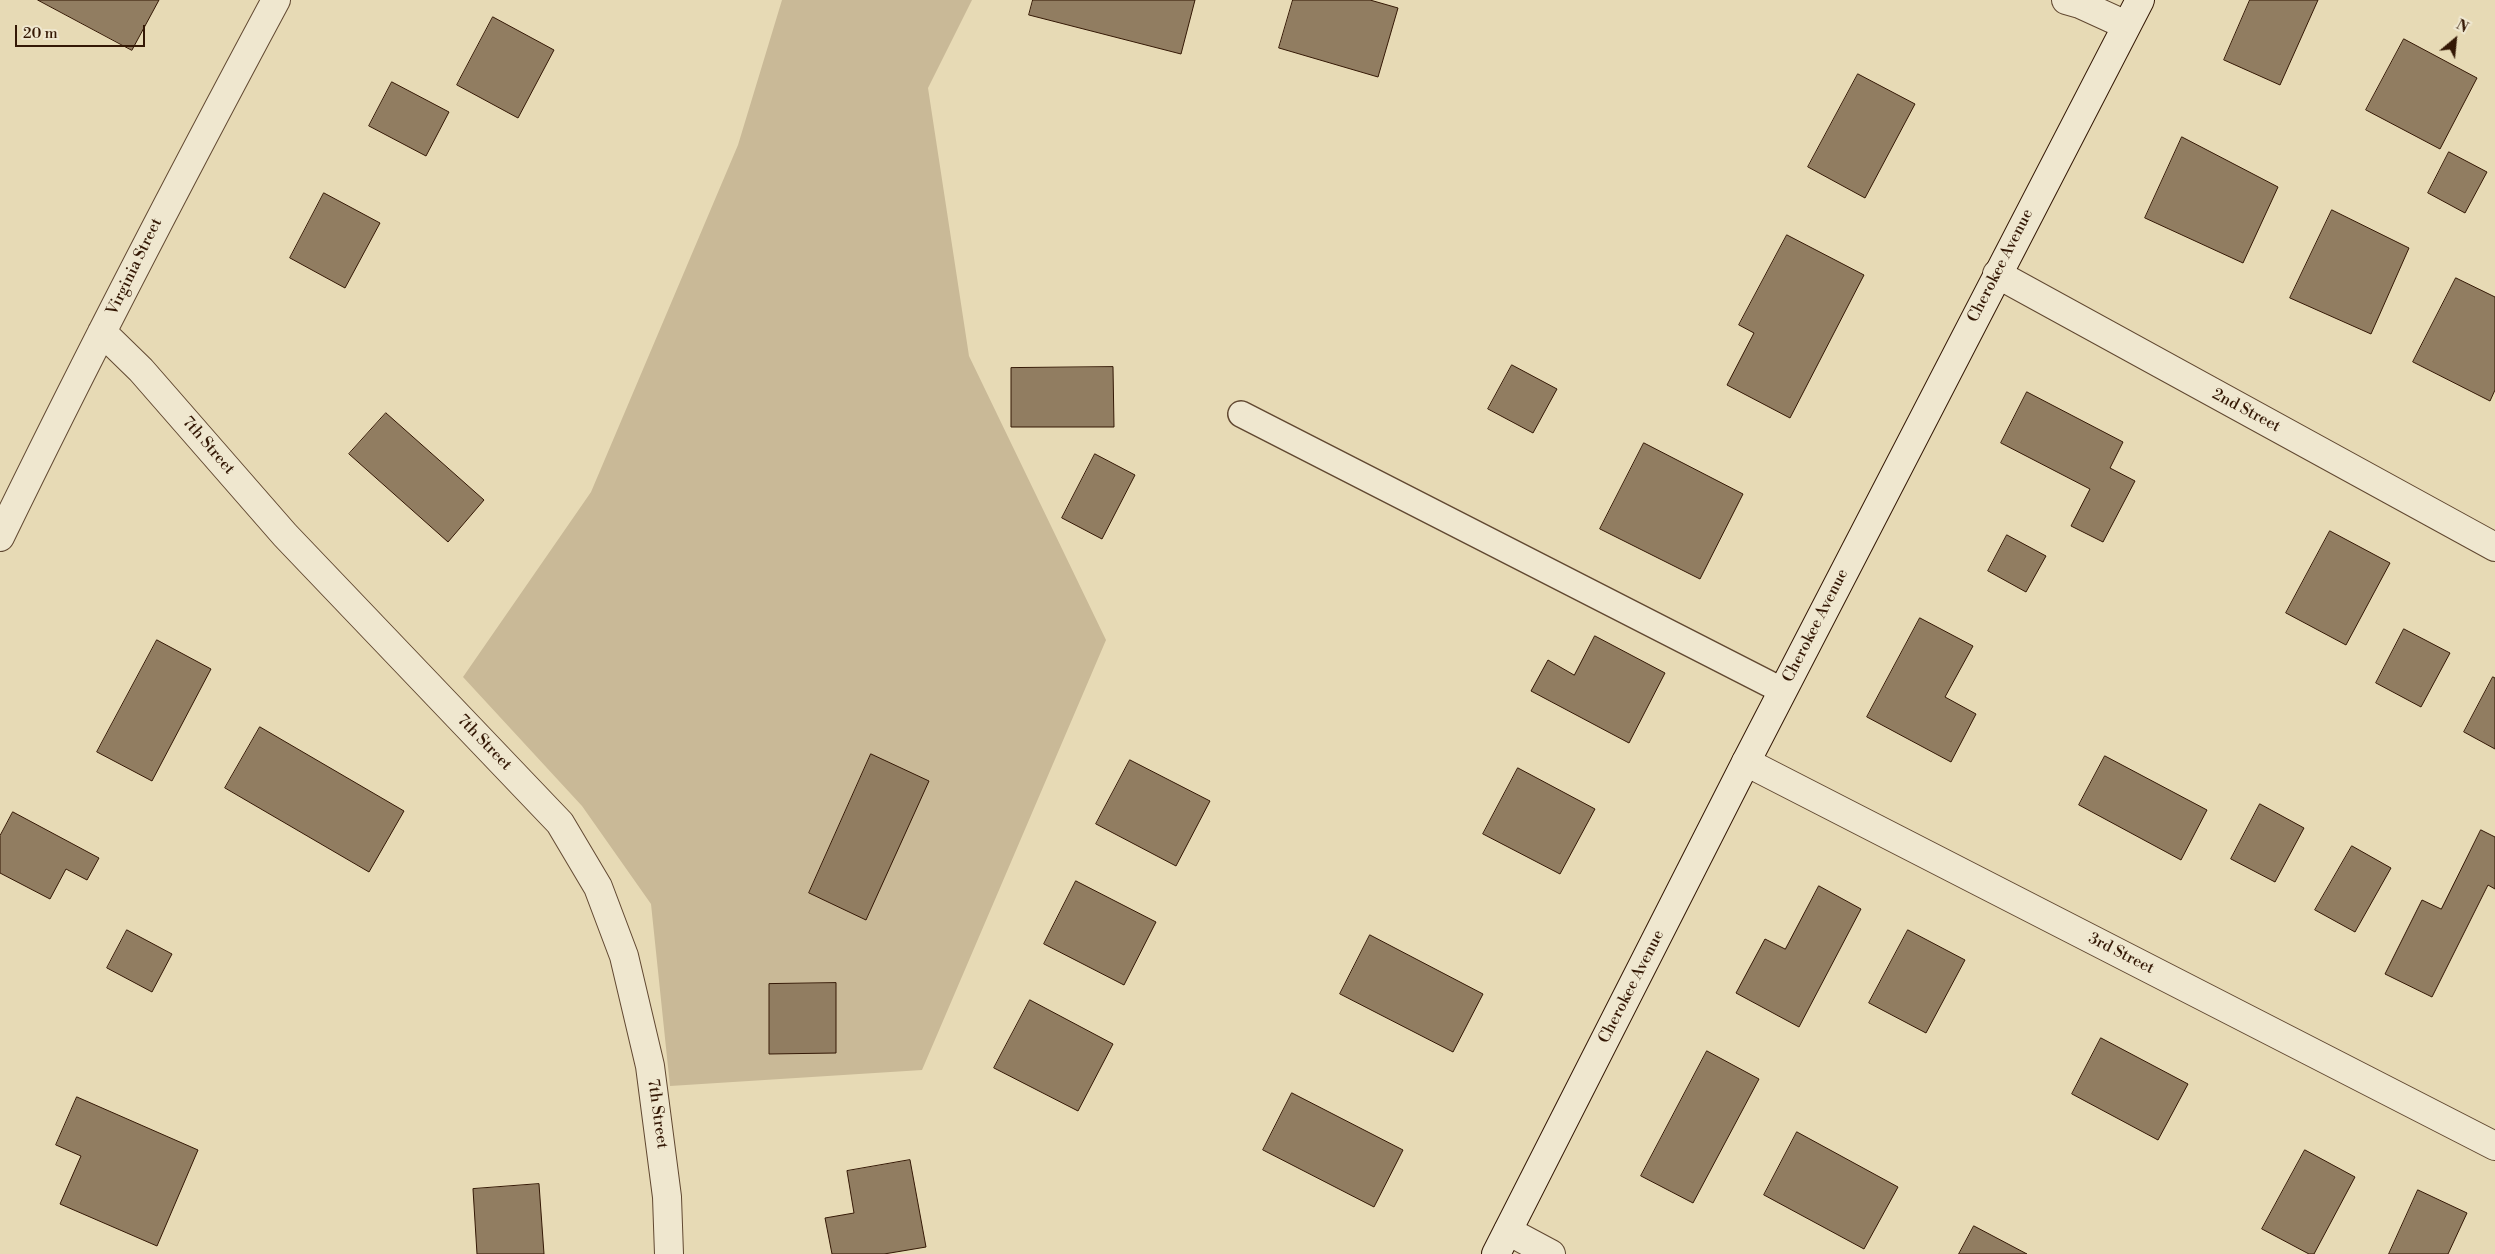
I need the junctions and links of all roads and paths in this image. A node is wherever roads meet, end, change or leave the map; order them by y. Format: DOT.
graph roads {
  1 [pos="276,0"];
  2 [pos="2066,0"];
  3 [pos="2140,0"];
  4 [pos="2126,25"];
  5 [pos="1997,274"];
  6 [pos="102,332"];
  7 [pos="1241,414"];
  8 [pos="0,537"];
  9 [pos="2495,547"];
  10 [pos="1783,691"];
  11 [pos="1746,762"];
  12 [pos="2495,1146"];
  13 [pos="1502,1243"];
  14 [pos="669,1254"];
  15 [pos="1551,1254"];
  1 -- 6 [label="street, Virginia Street"];
  2 -- 4 [label="street"];
  3 -- 4 [label="street, Cherokee Avenue"];
  4 -- 5 [label="street, Cherokee Avenue"];
  5 -- 9 [label="street, 2nd Street"];
  5 -- 10 [label="street, Cherokee Avenue"];
  6 -- 8 [label="street, Virginia Street"];
  6 -- 14 [label="street, 7th Street"];
  7 -- 10 [label="lane"];
  10 -- 11 [label="street, Cherokee Avenue"];
  11 -- 12 [label="street, 3rd Street"];
  11 -- 13 [label="street, Cherokee Avenue"];
  13 -- 15 [label="street"];
}
